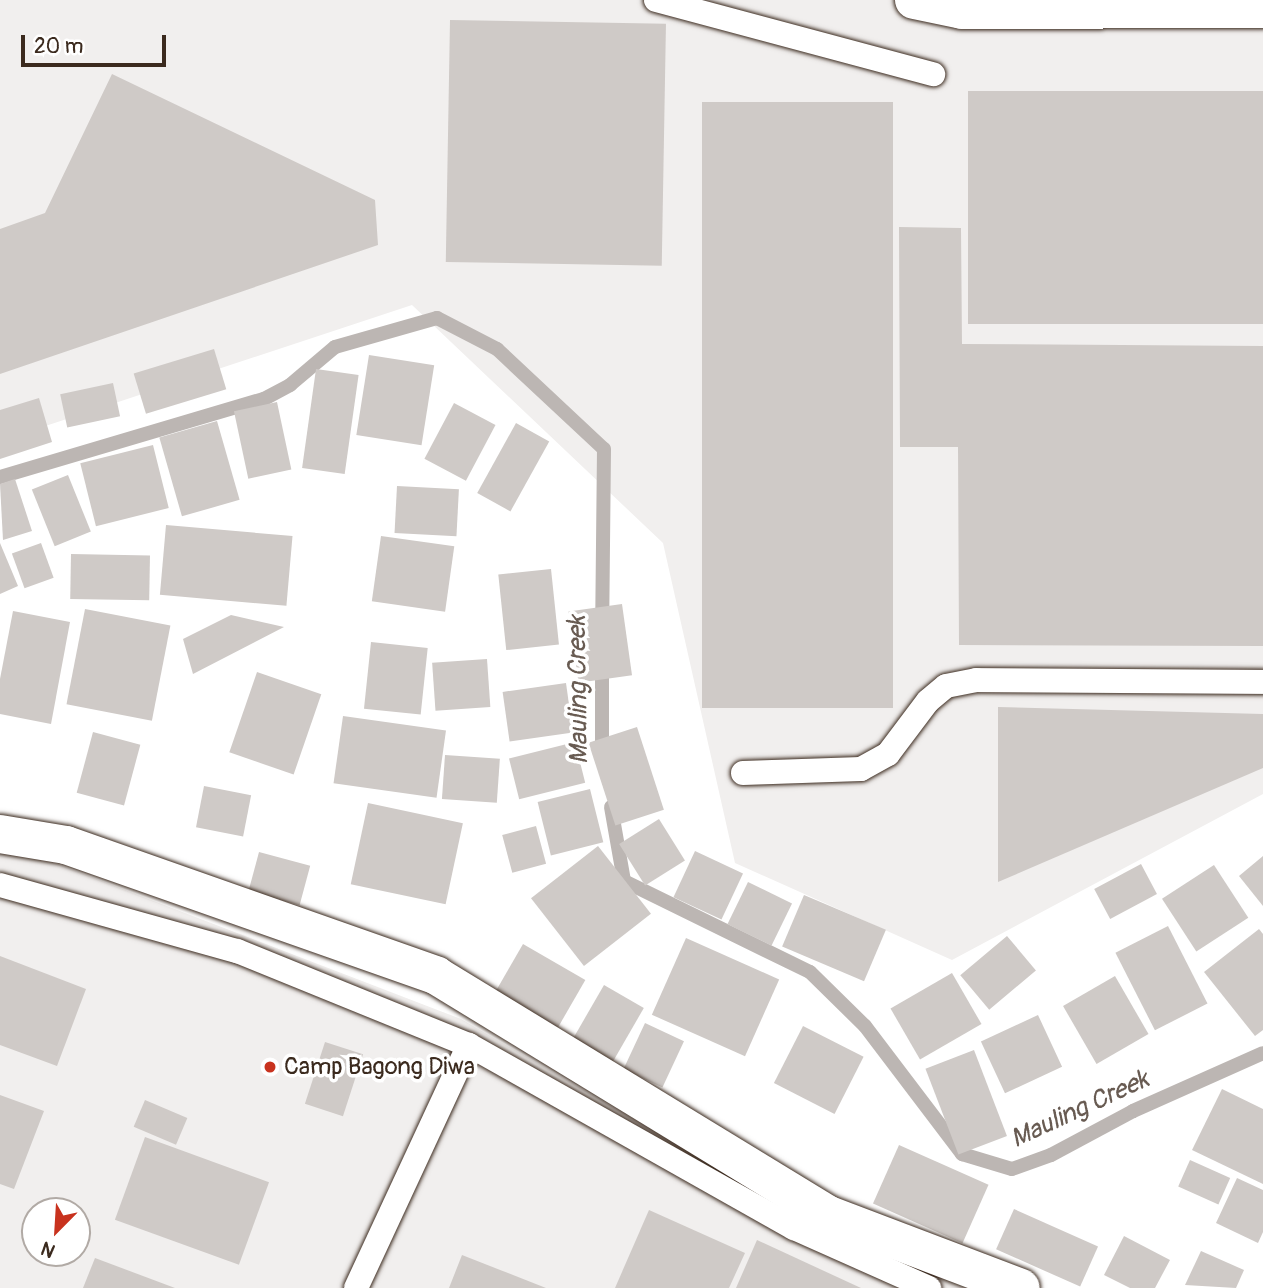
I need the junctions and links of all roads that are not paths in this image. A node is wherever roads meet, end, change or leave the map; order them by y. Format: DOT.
graph roads {
  1 [pos="656,0"];
  2 [pos="914,0"];
  3 [pos="1263,9"];
  4 [pos="933,74"];
  5 [pos="1263,681"];
  6 [pos="743,774"];
  7 [pos="0,834"];
  8 [pos="0,885"];
  9 [pos="469,1045"];
  10 [pos="356,1288"];
  11 [pos="929,1288"];
  12 [pos="1021,1288"];
  1 -- 4 [label="lane"];
  2 -- 3 [label="street"];
  5 -- 6 [label="lane"];
  7 -- 12 [label="street"];
  8 -- 9 [label="lane"];
  9 -- 10 [label="lane"];
  9 -- 11 [label="lane"];
}
